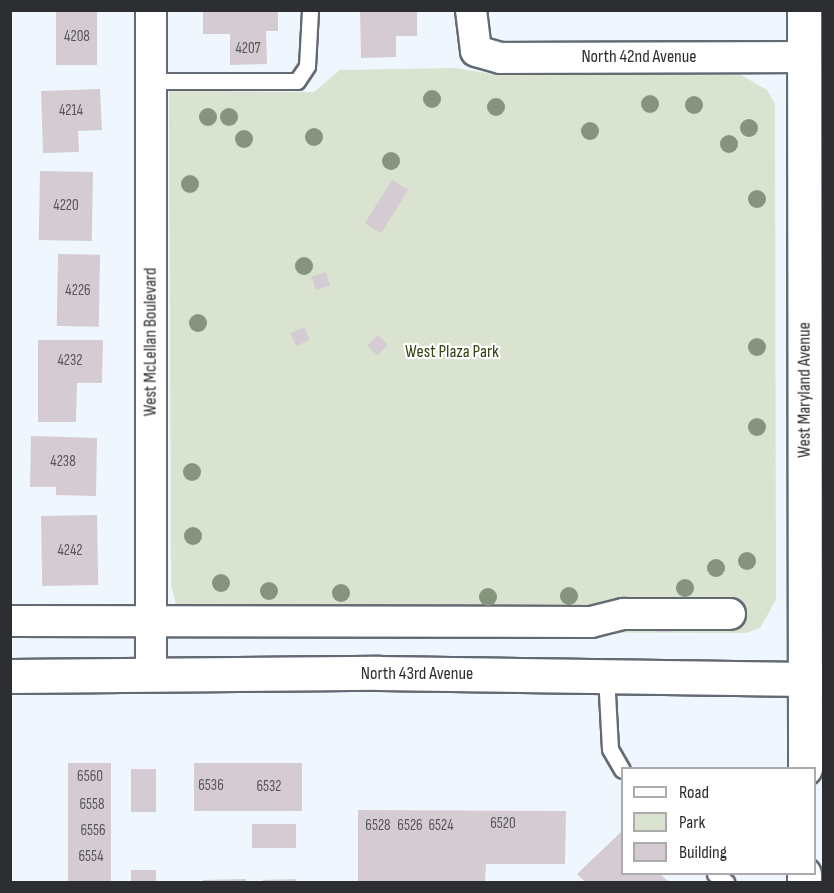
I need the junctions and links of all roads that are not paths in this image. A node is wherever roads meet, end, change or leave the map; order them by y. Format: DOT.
graph roads {
  1 [pos="151,10"];
  2 [pos="310,10"];
  3 [pos="471,10"];
  4 [pos="804,10"];
  5 [pos="804,57"];
  6 [pos="151,81"];
  7 [pos="730,614"];
  8 [pos="10,621"];
  9 [pos="151,621"];
  10 [pos="151,673"];
  11 [pos="606,675"];
  12 [pos="10,676"];
  13 [pos="814,679"];
  14 [pos="805,767"];
  15 [pos="621,768"];
  1 -- 6 [label="street, West McLellan Boulevard"];
  2 -- 6 [label="lane"];
  3 -- 5 [label="street, North 42nd Avenue"];
  4 -- 5 [label="main road, West Maryland Avenue"];
  5 -- 13 [label="main road, West Maryland Avenue"];
  6 -- 9 [label="street, West McLellan Boulevard"];
  7 -- 9 [label="street"];
  8 -- 9 [label="street"];
  9 -- 10 [label="street, West McLellan Boulevard"];
  10 -- 11 [label="main road, North 43rd Avenue"];
  10 -- 12 [label="main road, North 43rd Avenue"];
  11 -- 13 [label="main road, North 43rd Avenue"];
  11 -- 15 [label="lane"];
  13 -- 14 [label="main road, West Maryland Avenue"];
}
